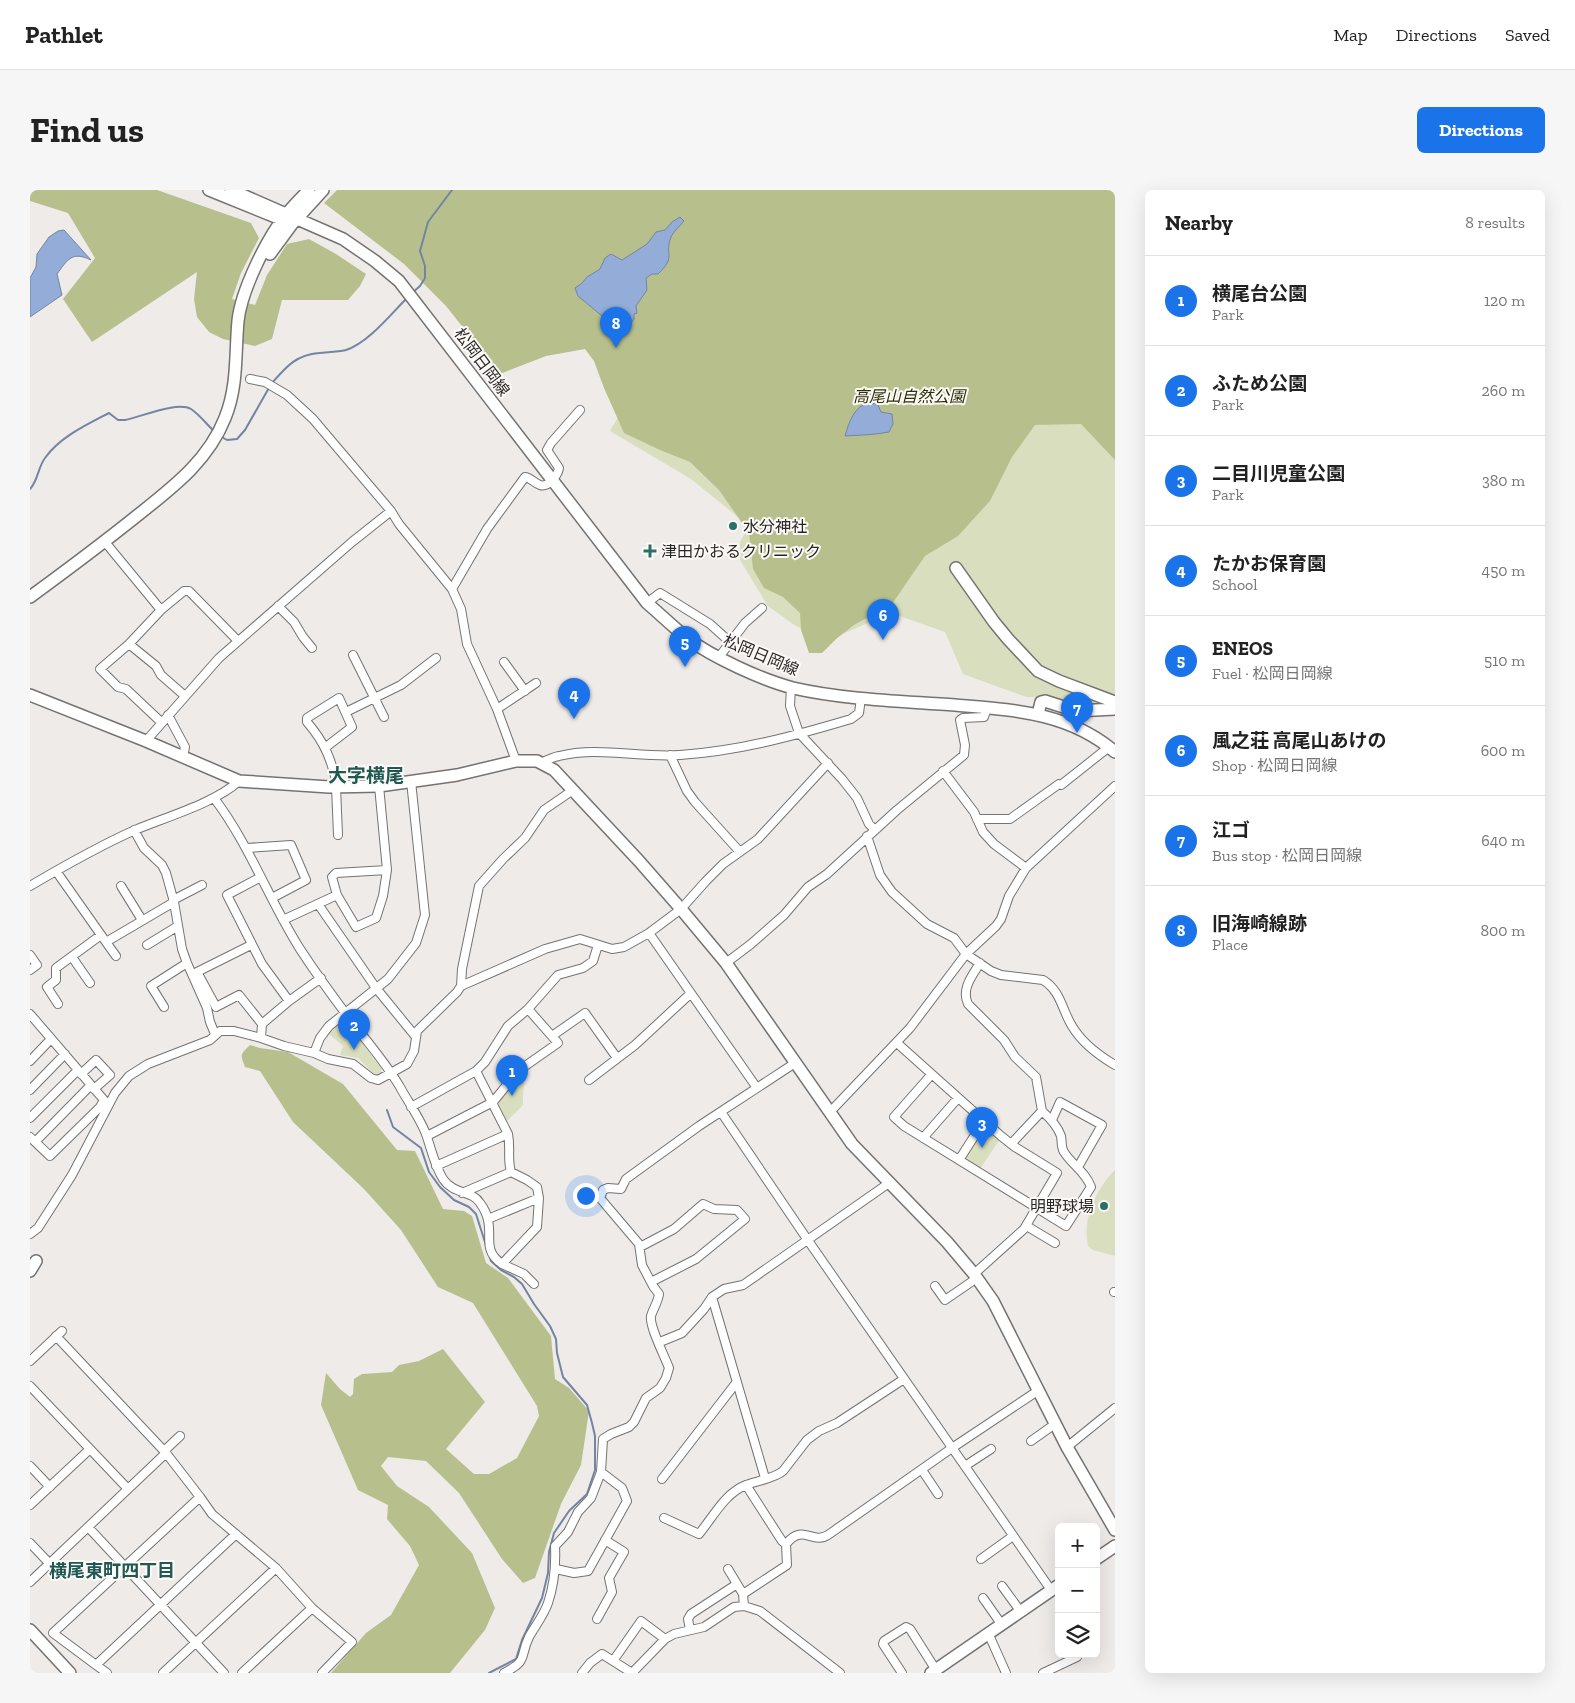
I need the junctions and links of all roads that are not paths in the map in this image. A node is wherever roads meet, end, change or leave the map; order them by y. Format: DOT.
graph roads {
  1 [pos="209,190"];
  2 [pos="232,190"];
  3 [pos="309,190"];
  4 [pos="324,190"];
  5 [pos="289,219"];
  6 [pos="250,379"];
  7 [pos="580,410"];
  8 [pos="551,480"];
  9 [pos="391,511"];
  10 [pos="105,542"];
  11 [pos="956,568"];
  12 [pos="452,589"];
  13 [pos="30,597"];
  14 [pos="647,603"];
  15 [pos="278,606"];
  16 [pos="762,608"];
  17 [pos="161,610"];
  18 [pos="238,641"];
  19 [pos="730,642"];
  20 [pos="130,644"];
  21 [pos="312,648"];
  22 [pos="353,655"];
  23 [pos="719,657"];
  24 [pos="436,658"];
  25 [pos="504,662"];
  26 [pos="536,683"];
  27 [pos="791,687"];
  28 [pos="526,691"];
  29 [pos="30,695"];
  30 [pos="185,696"];
  31 [pos="374,697"];
  32 [pos="861,698"];
  33 [pos="1115,702"];
  34 [pos="987,708"];
  35 [pos="497,709"];
  36 [pos="1115,709"];
  37 [pos="346,712"];
  38 [pos="1038,714"];
  39 [pos="168,715"];
  40 [pos="384,717"];
  41 [pos="161,722"];
  42 [pos="799,733"];
  43 [pos="146,741"];
  44 [pos="326,747"];
  45 [pos="1112,750"];
  46 [pos="670,755"];
  47 [pos="183,757"];
  48 [pos="516,761"];
  49 [pos="541,763"];
  50 [pos="828,763"];
  51 [pos="943,772"];
  52 [pos="411,781"];
  53 [pos="239,782"];
  54 [pos="379,786"];
  55 [pos="1115,786"];
  56 [pos="337,787"];
  57 [pos="573,790"];
  58 [pos="214,798"];
  59 [pos="977,819"];
  60 [pos="134,830"];
  61 [pos="875,830"];
  62 [pos="338,835"];
  63 [pos="867,836"];
  64 [pos="247,848"];
  65 [pos="740,852"];
  66 [pos="1026,868"];
  67 [pos="387,870"];
  68 [pos="56,871"];
  69 [pos="261,877"];
  70 [pos="202,885"];
  71 [pos="30,886"];
  72 [pos="122,886"];
  73 [pos="337,895"];
  74 [pos="272,898"];
  75 [pos="174,901"];
  76 [pos="318,904"];
  77 [pos="681,909"];
  78 [pos="142,920"];
  79 [pos="283,920"];
  80 [pos="178,926"];
  81 [pos="649,933"];
  82 [pos="104,939"];
  83 [pos="147,945"];
  84 [pos="251,945"];
  85 [pos="598,945"];
  86 [pos="966,954"];
  87 [pos="30,955"];
  88 [pos="116,956"];
  89 [pos="72,957"];
  90 [pos="187,963"];
  91 [pos="726,963"];
  92 [pos="980,963"];
  93 [pos="30,970"];
  94 [pos="321,978"];
  95 [pos="90,983"];
  96 [pos="461,986"];
  97 [pos="376,988"];
  98 [pos="690,994"];
  99 [pos="289,1001"];
  100 [pos="58,1004"];
  101 [pos="164,1007"];
  102 [pos="528,1010"];
  103 [pos="346,1013"];
  104 [pos="30,1014"];
  105 [pos="262,1024"];
  106 [pos="215,1034"];
  107 [pos="552,1036"];
  108 [pos="416,1037"];
  109 [pos="261,1038"];
  110 [pos="52,1039"];
  111 [pos="897,1043"];
  112 [pos="314,1052"];
  113 [pos="65,1054"];
  114 [pos="617,1058"];
  115 [pos="30,1060"];
  116 [pos="795,1063"];
  117 [pos="1115,1065"];
  118 [pos="476,1071"];
  119 [pos="79,1072"];
  120 [pos="392,1073"];
  121 [pos="931,1075"];
  122 [pos="589,1080"];
  123 [pos="93,1087"];
  124 [pos="756,1088"];
  125 [pos="30,1090"];
  126 [pos="958,1098"];
  127 [pos="493,1102"];
  128 [pos="411,1107"];
  129 [pos="1042,1110"];
  130 [pos="721,1112"];
  131 [pos="830,1112"];
  132 [pos="30,1118"];
  133 [pos="1052,1120"];
  134 [pos="984,1121"];
  135 [pos="508,1134"];
  136 [pos="427,1136"];
  137 [pos="923,1138"];
  138 [pos="32,1140"];
  139 [pos="1011,1144"];
  140 [pos="960,1160"];
  141 [pos="436,1166"];
  142 [pos="1078,1167"];
  143 [pos="511,1172"];
  144 [pos="889,1183"];
  145 [pos="462,1193"];
  146 [pos="539,1198"];
  147 [pos="1037,1208"];
  148 [pos="488,1219"];
  149 [pos="1030,1228"];
  150 [pos="30,1234"];
  151 [pos="807,1239"];
  152 [pos="1055,1243"];
  153 [pos="640,1247"];
  154 [pos="502,1264"];
  155 [pos="975,1276"];
  156 [pos="651,1282"];
  157 [pos="534,1284"];
  158 [pos="935,1286"];
  159 [pos="712,1297"];
  160 [pos="660,1342"];
  161 [pos="30,1360"];
  162 [pos="904,1379"];
  163 [pos="736,1383"];
  164 [pos="30,1386"];
  165 [pos="1039,1390"];
  166 [pos="1115,1408"];
  167 [pos="1056,1424"];
  168 [pos="180,1436"];
  169 [pos="1031,1441"];
  170 [pos="1067,1447"];
  171 [pos="90,1448"];
  172 [pos="952,1448"];
  173 [pos="991,1449"];
  174 [pos="165,1452"];
  175 [pos="30,1466"];
  176 [pos="965,1466"];
  177 [pos="922,1470"];
  178 [pos="601,1472"];
  179 [pos="765,1478"];
  180 [pos="662,1479"];
  181 [pos="746,1485"];
  182 [pos="50,1487"];
  183 [pos="128,1490"];
  184 [pos="938,1494"];
  185 [pos="200,1497"];
  186 [pos="30,1505"];
  187 [pos="664,1518"];
  188 [pos="88,1527"];
  189 [pos="1115,1530"];
  190 [pos="236,1534"];
  191 [pos="1013,1536"];
  192 [pos="605,1540"];
  193 [pos="30,1543"];
  194 [pos="786,1544"];
  195 [pos="1115,1546"];
  196 [pos="1100,1556"];
  197 [pos="981,1559"];
  198 [pos="49,1563"];
  199 [pos="124,1566"];
  200 [pos="276,1568"];
  201 [pos="556,1569"];
  202 [pos="728,1570"];
  203 [pos="30,1582"];
  204 [pos="737,1584"];
  205 [pos="1002,1586"];
  206 [pos="1055,1588"];
  207 [pos="743,1594"];
  208 [pos="983,1598"];
  209 [pos="160,1605"];
  210 [pos="744,1606"];
  211 [pos="312,1608"];
  212 [pos="1021,1612"];
  213 [pos="597,1619"];
  214 [pos="1002,1625"];
  215 [pos="30,1630"];
  216 [pos="690,1630"];
  217 [pos="989,1634"];
  218 [pos="665,1639"];
  219 [pos="196,1643"];
  220 [pos="1075,1658"];
  221 [pos="613,1661"];
  222 [pos="96,1665"];
  223 [pos="934,1671"];
  224 [pos="70,1673"];
  225 [pos="107,1673"];
  226 [pos="163,1673"];
  227 [pos="224,1673"];
  228 [pos="242,1673"];
  229 [pos="322,1673"];
  230 [pos="504,1673"];
  231 [pos="582,1673"];
  232 [pos="840,1673"];
  233 [pos="902,1673"];
  234 [pos="1006,1673"];
  235 [pos="1043,1673"];
  1 -- 5 [label="street, 松岡日岡線"];
  2 -- 5 [label="street, 松岡日岡線"];
  3 -- 5 [label="street"];
  4 -- 5 [label="street"];
  5 -- 8 [label="street, 松岡日岡線"];
  5 -- 10 [label="street"];
  6 -- 9 [label="street"];
  7 -- 8 [label="street"];
  8 -- 12 [label="street"];
  8 -- 14 [label="street, 松岡日岡線"];
  9 -- 12 [label="street"];
  9 -- 15 [label="street"];
  10 -- 13 [label="street"];
  10 -- 17 [label="street"];
  11 -- 33 [label="street"];
  12 -- 35 [label="street"];
  14 -- 19 [label="street"];
  14 -- 23 [label="street, 松岡日岡線"];
  15 -- 18 [label="street"];
  15 -- 21 [label="street"];
  16 -- 19 [label="street"];
  17 -- 18 [label="street"];
  17 -- 20 [label="street"];
  18 -- 30 [label="street"];
  19 -- 23 [label="street"];
  20 -- 30 [label="street"];
  20 -- 41 [label="street"];
  22 -- 31 [label="street"];
  23 -- 27 [label="street, 松岡日岡線"];
  24 -- 31 [label="street"];
  25 -- 28 [label="street"];
  26 -- 28 [label="street"];
  27 -- 32 [label="street, 松岡日岡線"];
  27 -- 42 [label="street"];
  28 -- 35 [label="street"];
  29 -- 43 [label="street"];
  30 -- 39 [label="street"];
  31 -- 37 [label="street"];
  31 -- 40 [label="street"];
  32 -- 34 [label="street, 松岡日岡線"];
  32 -- 42 [label="street"];
  34 -- 38 [label="street, 松岡日岡線"];
  34 -- 51 [label="street"];
  35 -- 48 [label="street"];
  36 -- 38 [label="street"];
  37 -- 44 [label="street"];
  37 -- 44 [label="street"];
  38 -- 45 [label="street, 松岡日岡線"];
  39 -- 41 [label="street"];
  39 -- 47 [label="street"];
  41 -- 43 [label="street"];
  42 -- 46 [label="street"];
  42 -- 50 [label="street"];
  43 -- 47 [label="street"];
  44 -- 56 [label="street"];
  45 -- 59 [label="street"];
  46 -- 49 [label="street"];
  46 -- 65 [label="street"];
  47 -- 53 [label="street"];
  48 -- 49 [label="street"];
  48 -- 52 [label="street"];
  49 -- 57 [label="street"];
  50 -- 61 [label="street"];
  50 -- 65 [label="street"];
  51 -- 59 [label="street"];
  51 -- 61 [label="street"];
  52 -- 54 [label="street"];
  52 -- 97 [label="street"];
  53 -- 56 [label="street"];
  53 -- 58 [label="street"];
  54 -- 56 [label="street"];
  54 -- 67 [label="street"];
  55 -- 66 [label="street"];
  56 -- 62 [label="street"];
  57 -- 77 [label="street"];
  57 -- 96 [label="street"];
  58 -- 60 [label="street"];
  58 -- 64 [label="street"];
  59 -- 66 [label="street"];
  60 -- 68 [label="street"];
  60 -- 75 [label="street"];
  61 -- 63 [label="street"];
  63 -- 86 [label="street"];
  63 -- 91 [label="street"];
  64 -- 69 [label="street"];
  64 -- 74 [label="street"];
  65 -- 77 [label="street"];
  66 -- 86 [label="street"];
  67 -- 73 [label="street"];
  67 -- 73 [label="street"];
  68 -- 71 [label="street"];
  68 -- 82 [label="street"];
  69 -- 74 [label="street"];
  69 -- 84 [label="street"];
  70 -- 75 [label="street"];
  72 -- 78 [label="street"];
  73 -- 76 [label="street"];
  74 -- 79 [label="street"];
  75 -- 78 [label="street"];
  75 -- 80 [label="street"];
  76 -- 79 [label="street"];
  76 -- 97 [label="street"];
  77 -- 81 [label="street"];
  77 -- 91 [label="street"];
  78 -- 82 [label="street"];
  79 -- 94 [label="street"];
  80 -- 83 [label="street"];
  80 -- 90 [label="street"];
  81 -- 85 [label="street"];
  81 -- 98 [label="street"];
  82 -- 88 [label="street"];
  82 -- 89 [label="street"];
  84 -- 99 [label="street"];
  84 -- 105 [label="street"];
  85 -- 96 [label="street"];
  85 -- 102 [label="street"];
  86 -- 92 [label="street"];
  86 -- 111 [label="street"];
  87 -- 93 [label="street"];
  89 -- 95 [label="street"];
  89 -- 100 [label="street"];
  90 -- 101 [label="street"];
  90 -- 106 [label="street"];
  91 -- 116 [label="street"];
  92 -- 117 [label="street"];
  92 -- 129 [label="street"];
  94 -- 99 [label="street"];
  94 -- 103 [label="street"];
  96 -- 108 [label="street"];
  97 -- 103 [label="street"];
  97 -- 108 [label="street"];
  98 -- 114 [label="street"];
  98 -- 124 [label="street"];
  99 -- 105 [label="street"];
  102 -- 107 [label="street"];
  102 -- 118 [label="street"];
  103 -- 112 [label="street"];
  103 -- 120 [label="street"];
  104 -- 110 [label="street"];
  105 -- 109 [label="street"];
  106 -- 109 [label="street"];
  106 -- 150 [label="street"];
  107 -- 114 [label="street"];
  107 -- 127 [label="street"];
  108 -- 120 [label="street"];
  109 -- 112 [label="street"];
  110 -- 113 [label="street"];
  110 -- 115 [label="street"];
  111 -- 121 [label="street"];
  111 -- 131 [label="street"];
  112 -- 120 [label="street"];
  113 -- 119 [label="street"];
  113 -- 125 [label="street"];
  114 -- 122 [label="street"];
  116 -- 124 [label="street"];
  116 -- 131 [label="street"];
  118 -- 127 [label="street"];
  118 -- 128 [label="street"];
  119 -- 123 [label="street"];
  119 -- 123 [label="street"];
  119 -- 132 [label="street"];
  120 -- 128 [label="street"];
  121 -- 126 [label="street"];
  121 -- 137 [label="street"];
  123 -- 138 [label="street"];
  123 -- 138 [label="street"];
  124 -- 130 [label="street"];
  126 -- 134 [label="street"];
  126 -- 137 [label="street"];
  127 -- 135 [label="street"];
  127 -- 136 [label="street"];
  128 -- 136 [label="street"];
  129 -- 133 [label="street"];
  129 -- 139 [label="street"];
  130 -- 151 [label="street"];
  130 -- 153 [label="street"];
  131 -- 144 [label="street"];
  133 -- 142 [label="street"];
  133 -- 142 [label="street"];
  134 -- 139 [label="street"];
  134 -- 140 [label="street"];
  135 -- 141 [label="street"];
  135 -- 143 [label="street"];
  136 -- 141 [label="street"];
  137 -- 140 [label="street"];
  139 -- 147 [label="street"];
  140 -- 147 [label="street"];
  141 -- 145 [label="street"];
  142 -- 147 [label="street"];
  143 -- 145 [label="street"];
  143 -- 146 [label="street"];
  144 -- 151 [label="street"];
  144 -- 155 [label="street"];
  145 -- 148 [label="street"];
  146 -- 148 [label="street"];
  146 -- 154 [label="street"];
  147 -- 155 [label="street"];
  148 -- 154 [label="street"];
  149 -- 152 [label="street"];
  151 -- 159 [label="street"];
  151 -- 162 [label="street"];
  153 -- 156 [label="street"];
  153 -- 156 [label="street"];
  154 -- 157 [label="street"];
  155 -- 158 [label="street"];
  155 -- 165 [label="street"];
  156 -- 160 [label="street"];
  159 -- 160 [label="street"];
  159 -- 163 [label="street"];
  160 -- 178 [label="street"];
  161 -- 174 [label="street"];
  162 -- 172 [label="street"];
  162 -- 179 [label="street"];
  163 -- 179 [label="street"];
  163 -- 180 [label="street"];
  164 -- 171 [label="street"];
  165 -- 167 [label="street"];
  165 -- 172 [label="street"];
  166 -- 170 [label="street"];
  167 -- 169 [label="street"];
  167 -- 170 [label="street"];
  168 -- 174 [label="street"];
  170 -- 189 [label="street"];
  171 -- 182 [label="street"];
  171 -- 183 [label="street"];
  172 -- 176 [label="street"];
  172 -- 177 [label="street"];
  173 -- 176 [label="street"];
  174 -- 183 [label="street"];
  174 -- 185 [label="street"];
  175 -- 182 [label="street"];
  176 -- 191 [label="street"];
  177 -- 184 [label="street"];
  177 -- 194 [label="street"];
  178 -- 192 [label="street"];
  178 -- 201 [label="street"];
  179 -- 181 [label="street"];
  181 -- 187 [label="street"];
  181 -- 194 [label="street"];
  182 -- 186 [label="street"];
  183 -- 188 [label="street"];
  185 -- 190 [label="street"];
  185 -- 199 [label="street"];
  188 -- 198 [label="street"];
  188 -- 199 [label="street"];
  190 -- 200 [label="street"];
  190 -- 209 [label="street"];
  191 -- 197 [label="street"];
  191 -- 206 [label="street"];
  192 -- 201 [label="street"];
  192 -- 213 [label="street"];
  193 -- 198 [label="street"];
  194 -- 207 [label="street"];
  195 -- 196 [label="street"];
  198 -- 203 [label="street"];
  199 -- 209 [label="street"];
  199 -- 222 [label="street"];
  200 -- 211 [label="street"];
  200 -- 219 [label="street"];
  201 -- 230 [label="street"];
  202 -- 204 [label="street"];
  204 -- 207 [label="street"];
  204 -- 216 [label="street"];
  205 -- 212 [label="street"];
  206 -- 212 [label="street"];
  207 -- 210 [label="street"];
  208 -- 214 [label="street"];
  209 -- 219 [label="street"];
  209 -- 222 [label="street"];
  210 -- 216 [label="street"];
  210 -- 232 [label="street"];
  211 -- 228 [label="street"];
  211 -- 229 [label="street"];
  212 -- 214 [label="street"];
  214 -- 217 [label="street"];
  215 -- 224 [label="street"];
  216 -- 218 [label="street"];
  217 -- 223 [label="street"];
  217 -- 234 [label="street"];
  218 -- 221 [label="street"];
  218 -- 221 [label="street"];
  219 -- 226 [label="street"];
  219 -- 227 [label="street"];
  220 -- 235 [label="street"];
  221 -- 231 [label="street"];
  222 -- 225 [label="street"];
  223 -- 233 [label="street"];
}
